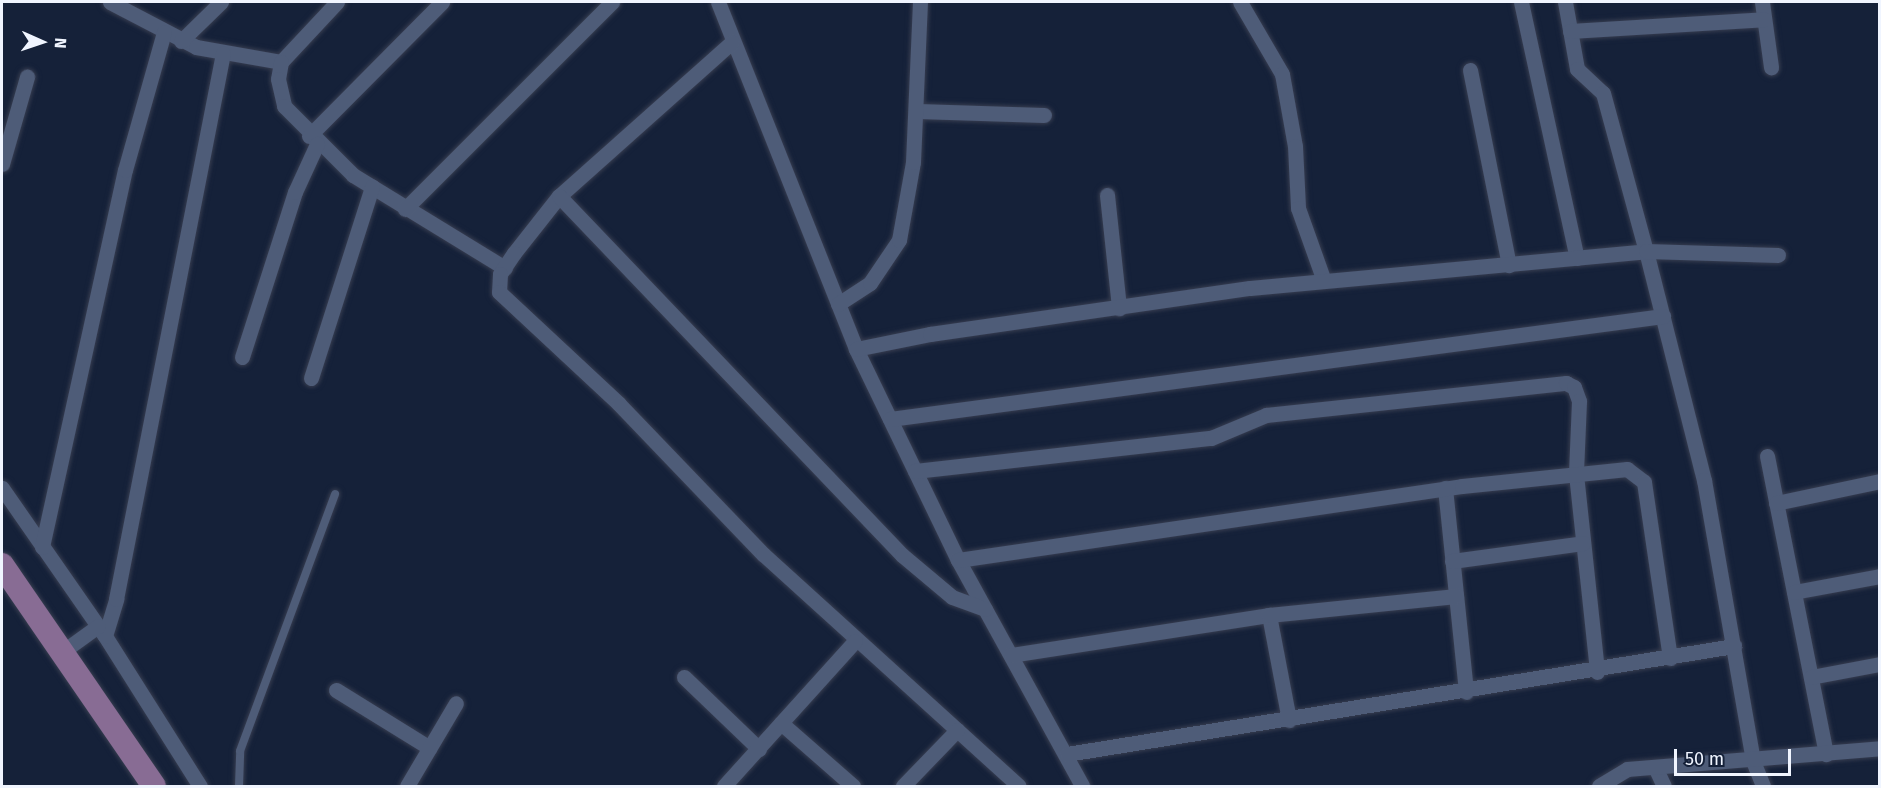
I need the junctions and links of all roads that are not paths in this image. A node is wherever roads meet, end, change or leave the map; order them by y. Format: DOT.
graph roads {
  1 [pos="110,2"];
  2 [pos="221,2"];
  3 [pos="336,2"];
  4 [pos="442,2"];
  5 [pos="612,2"];
  6 [pos="718,2"];
  7 [pos="921,2"];
  8 [pos="1240,2"];
  9 [pos="1521,2"];
  10 [pos="1565,2"];
  11 [pos="1762,2"];
  12 [pos="1764,19"];
  13 [pos="1570,31"];
  14 [pos="164,32"];
  15 [pos="181,41"];
  16 [pos="732,42"];
  17 [pos="223,53"];
  18 [pos="281,62"];
  19 [pos="1772,67"];
  20 [pos="1470,70"];
  21 [pos="27,77"];
  22 [pos="917,111"];
  23 [pos="1044,115"];
  24 [pos="313,140"];
  25 [pos="2,164"];
  26 [pos="372,188"];
  27 [pos="1107,195"];
  28 [pos="559,196"];
  29 [pos="405,209"];
  30 [pos="1646,251"];
  31 [pos="1778,255"];
  32 [pos="1577,258"];
  33 [pos="1509,265"];
  34 [pos="505,268"];
  35 [pos="1324,281"];
  36 [pos="838,304"];
  37 [pos="1119,308"];
  38 [pos="1663,316"];
  39 [pos="856,349"];
  40 [pos="242,357"];
  41 [pos="311,378"];
  42 [pos="890,419"];
  43 [pos="1767,456"];
  44 [pos="915,471"];
  45 [pos="1576,474"];
  46 [pos="1880,481"];
  47 [pos="1445,488"];
  48 [pos="335,494"];
  49 [pos="4,496"];
  50 [pos="1776,503"];
  51 [pos="1584,543"];
  52 [pos="42,547"];
  53 [pos="958,560"];
  54 [pos="1452,561"];
  55 [pos="2,565"];
  56 [pos="1880,576"];
  57 [pos="1794,592"];
  58 [pos="1456,596"];
  59 [pos="985,609"];
  60 [pos="1269,615"];
  61 [pos="101,631"];
  62 [pos="855,641"];
  63 [pos="1734,646"];
  64 [pos="62,652"];
  65 [pos="1011,656"];
  66 [pos="1670,658"];
  67 [pos="1880,664"];
  68 [pos="1597,672"];
  69 [pos="684,677"];
  70 [pos="1811,677"];
  71 [pos="336,690"];
  72 [pos="1466,692"];
  73 [pos="456,703"];
  74 [pos="1289,720"];
  75 [pos="782,723"];
  76 [pos="957,730"];
  77 [pos="430,748"];
  78 [pos="1880,748"];
  79 [pos="759,749"];
  80 [pos="1066,754"];
  81 [pos="1826,754"];
  82 [pos="1753,761"];
  83 [pos="1655,768"];
  84 [pos="1016,785"];
  85 [pos="154,786"];
  86 [pos="200,786"];
  87 [pos="239,786"];
  88 [pos="407,786"];
  89 [pos="724,786"];
  90 [pos="853,786"];
  91 [pos="903,786"];
  92 [pos="1082,786"];
  93 [pos="1599,786"];
  94 [pos="1664,786"];
  95 [pos="1763,786"];
  1 -- 14 [label="street"];
  2 -- 15 [label="street"];
  3 -- 18 [label="street"];
  4 -- 24 [label="street"];
  5 -- 29 [label="street"];
  6 -- 16 [label="street"];
  7 -- 22 [label="street"];
  8 -- 35 [label="street"];
  9 -- 32 [label="street"];
  10 -- 13 [label="street"];
  11 -- 12 [label="street"];
  12 -- 13 [label="street"];
  12 -- 19 [label="street"];
  13 -- 30 [label="street"];
  14 -- 15 [label="street"];
  14 -- 52 [label="street"];
  15 -- 17 [label="street"];
  16 -- 28 [label="street"];
  16 -- 36 [label="street"];
  17 -- 18 [label="street"];
  17 -- 61 [label="street"];
  18 -- 24 [label="street"];
  20 -- 33 [label="street"];
  21 -- 25 [label="street"];
  22 -- 23 [label="street"];
  22 -- 36 [label="street"];
  24 -- 26 [label="street"];
  24 -- 40 [label="street"];
  26 -- 29 [label="street"];
  26 -- 41 [label="street"];
  27 -- 37 [label="street"];
  28 -- 34 [label="street"];
  28 -- 59 [label="street"];
  29 -- 34 [label="street"];
  30 -- 31 [label="street"];
  30 -- 32 [label="street"];
  30 -- 38 [label="street"];
  32 -- 33 [label="street"];
  33 -- 35 [label="street"];
  34 -- 62 [label="street"];
  35 -- 37 [label="street"];
  36 -- 39 [label="street"];
  37 -- 39 [label="street"];
  38 -- 42 [label="street"];
  38 -- 63 [label="street"];
  39 -- 42 [label="street"];
  42 -- 44 [label="street"];
  43 -- 50 [label="street"];
  44 -- 45 [label="street"];
  44 -- 53 [label="street"];
  45 -- 47 [label="street"];
  45 -- 51 [label="street"];
  45 -- 66 [label="street"];
  46 -- 50 [label="street"];
  47 -- 53 [label="street"];
  47 -- 54 [label="street"];
  48 -- 87 [label="lane"];
  49 -- 52 [label="street"];
  50 -- 57 [label="street"];
  51 -- 54 [label="street"];
  51 -- 68 [label="street"];
  52 -- 61 [label="street"];
  53 -- 59 [label="street"];
  54 -- 58 [label="street"];
  55 -- 64 [label="main road"];
  56 -- 57 [label="street"];
  57 -- 70 [label="street"];
  58 -- 60 [label="street"];
  58 -- 72 [label="street"];
  59 -- 65 [label="street"];
  60 -- 65 [label="street"];
  60 -- 74 [label="street"];
  61 -- 64 [label="street"];
  61 -- 86 [label="street"];
  62 -- 75 [label="street"];
  62 -- 76 [label="street"];
  63 -- 66 [label="street"];
  63 -- 82 [label="street"];
  64 -- 85 [label="main road"];
  65 -- 80 [label="street"];
  66 -- 68 [label="street"];
  67 -- 70 [label="street"];
  68 -- 72 [label="street"];
  69 -- 79 [label="street"];
  70 -- 81 [label="street"];
  71 -- 77 [label="street"];
  72 -- 74 [label="street"];
  73 -- 77 [label="street"];
  74 -- 80 [label="street"];
  75 -- 79 [label="street"];
  75 -- 90 [label="street"];
  76 -- 84 [label="street"];
  76 -- 91 [label="street"];
  77 -- 88 [label="street"];
  78 -- 81 [label="street"];
  79 -- 89 [label="street"];
  80 -- 92 [label="street"];
  81 -- 82 [label="street"];
  82 -- 83 [label="street"];
  82 -- 95 [label="street"];
  83 -- 93 [label="street"];
  83 -- 94 [label="street"];
}
